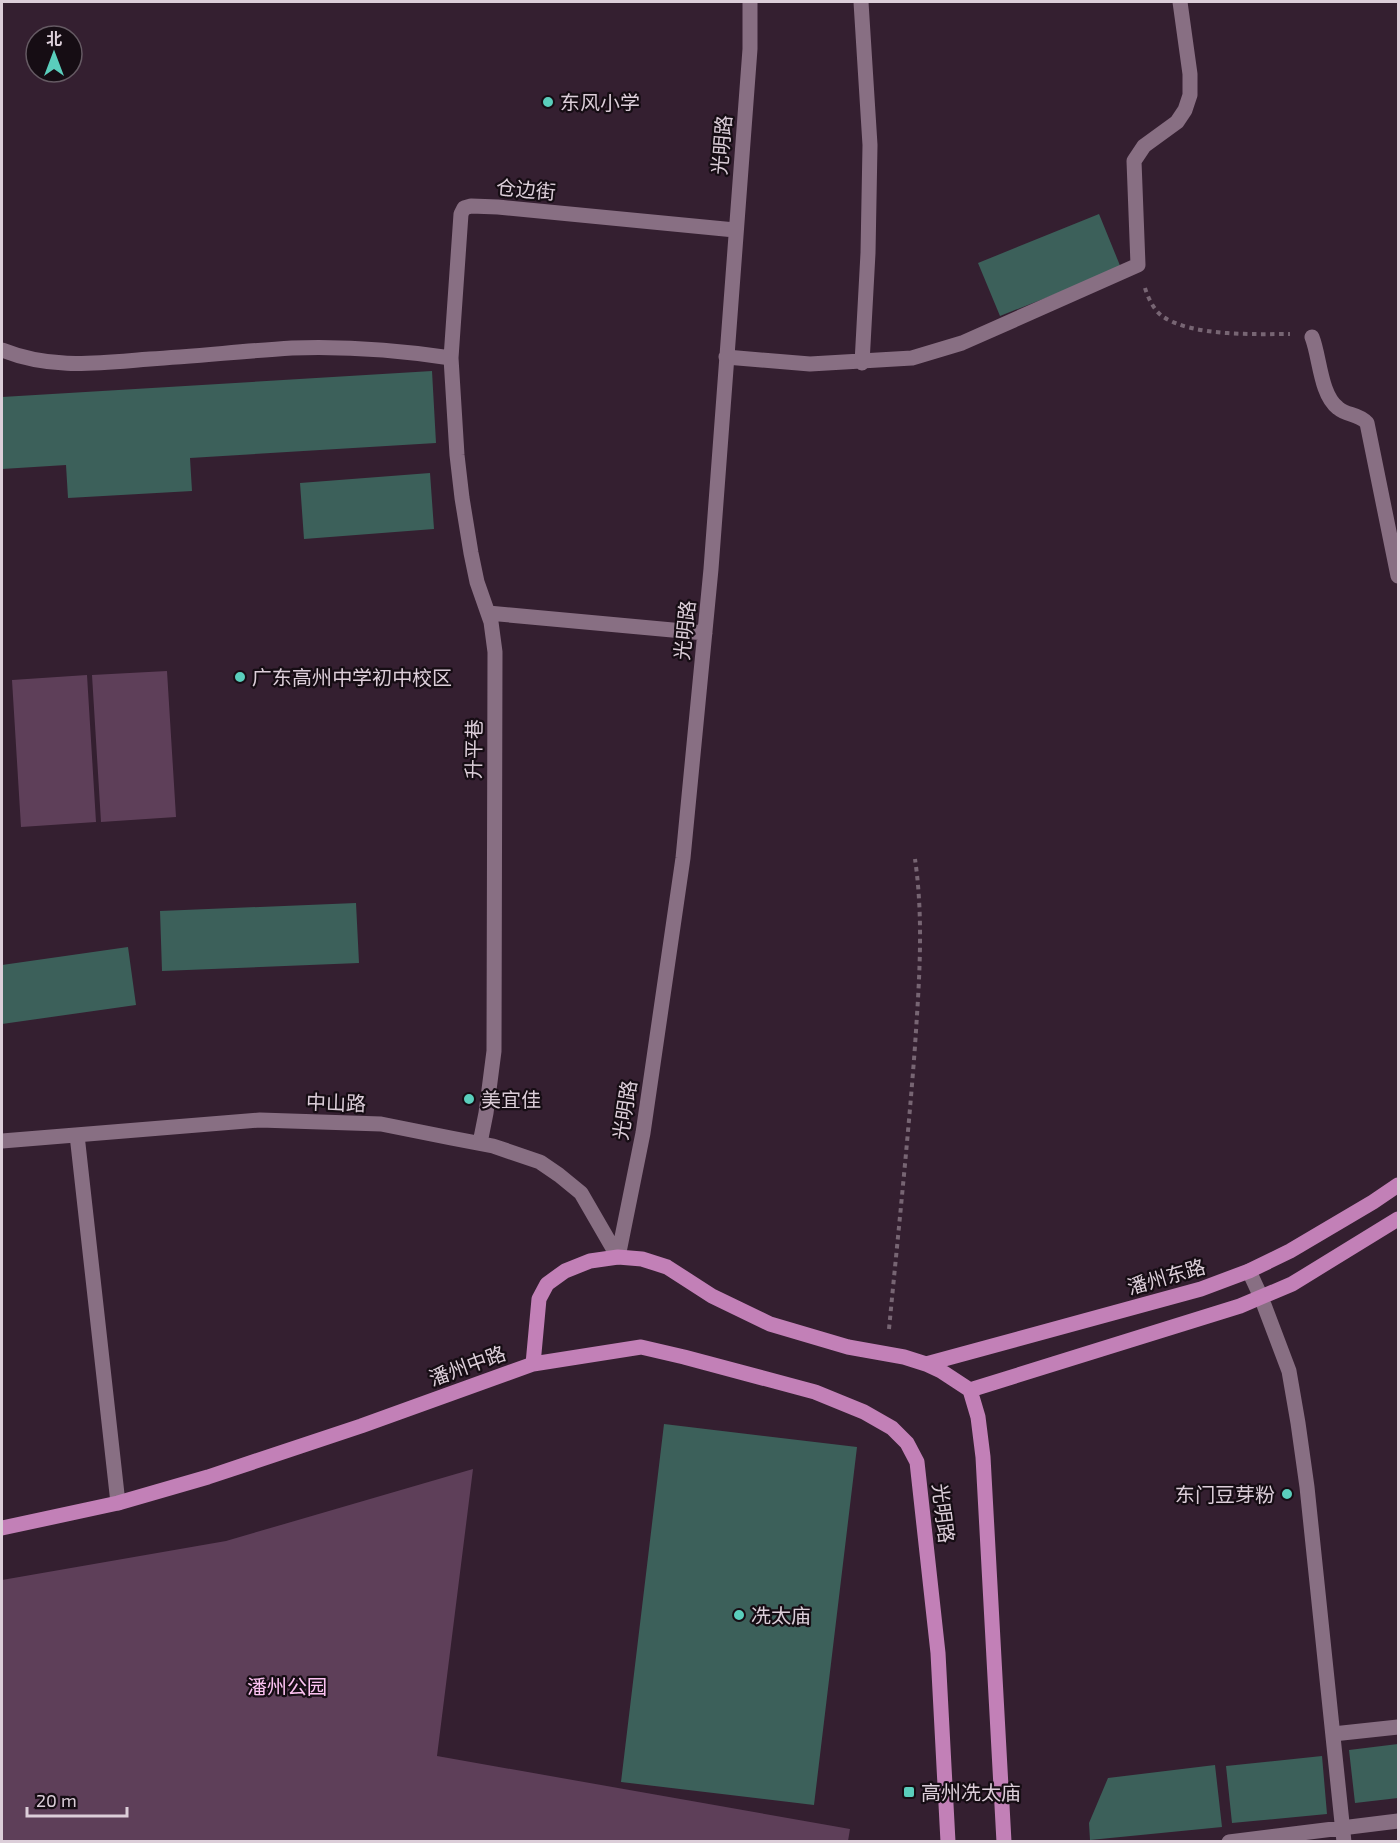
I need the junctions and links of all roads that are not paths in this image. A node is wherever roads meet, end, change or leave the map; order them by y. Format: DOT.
graph roads {
  1 [pos="750,2"];
  2 [pos="861,2"];
  3 [pos="1180,2"];
  4 [pos="735,230"];
  5 [pos="1312,337"];
  6 [pos="2,350"];
  7 [pos="726,357"];
  8 [pos="452,358"];
  9 [pos="861,363"];
  10 [pos="1395,544"];
  11 [pos="1398,576"];
  12 [pos="488,614"];
  13 [pos="705,633"];
  14 [pos="76,1135"];
  15 [pos="2,1141"];
  16 [pos="480,1143"];
  17 [pos="1398,1185"];
  18 [pos="1398,1219"];
  19 [pos="618,1257"];
  20 [pos="1249,1272"];
  21 [pos="1261,1297"];
  22 [pos="532,1364"];
  23 [pos="926,1364"];
  24 [pos="970,1390"];
  25 [pos="118,1503"];
  26 [pos="2,1528"];
  27 [pos="1398,1727"];
  28 [pos="1333,1734"];
  29 [pos="1398,1821"];
  30 [pos="1343,1835"];
  31 [pos="948,1842"];
  32 [pos="1004,1842"];
  33 [pos="1229,1842"];
  1 -- 4 [label="street, 光明路"];
  2 -- 9 [label="street"];
  3 -- 9 [label="street"];
  4 -- 7 [label="street, 光明路"];
  4 -- 8 [label="street, 仓边街"];
  5 -- 10 [label="street"];
  6 -- 8 [label="street"];
  7 -- 9 [label="street"];
  7 -- 13 [label="street, 光明路"];
  8 -- 12 [label="street, 升平巷"];
  10 -- 11 [label="street"];
  12 -- 13 [label="street"];
  12 -- 16 [label="street, 升平巷"];
  13 -- 19 [label="street, 光明路"];
  14 -- 15 [label="street, 中山路"];
  14 -- 16 [label="street, 中山路"];
  14 -- 25 [label="street"];
  16 -- 19 [label="street, 中山路"];
  17 -- 20 [label="main road, 潘州东路"];
  18 -- 21 [label="main road"];
  19 -- 22 [label="main road, 潘州中路"];
  19 -- 23 [label="main road, 潘州中路"];
  20 -- 21 [label="street"];
  20 -- 23 [label="main road, 潘州东路"];
  21 -- 24 [label="main road"];
  21 -- 28 [label="street"];
  22 -- 25 [label="main road, 潘州中路"];
  22 -- 31 [label="main road, 光明路"];
  23 -- 24 [label="main road, 潘州中路"];
  24 -- 32 [label="main road, 光明路"];
  25 -- 26 [label="main road, 潘州中路"];
  27 -- 28 [label="street"];
  28 -- 30 [label="street"];
  29 -- 30 [label="street"];
  30 -- 33 [label="street"];
}
